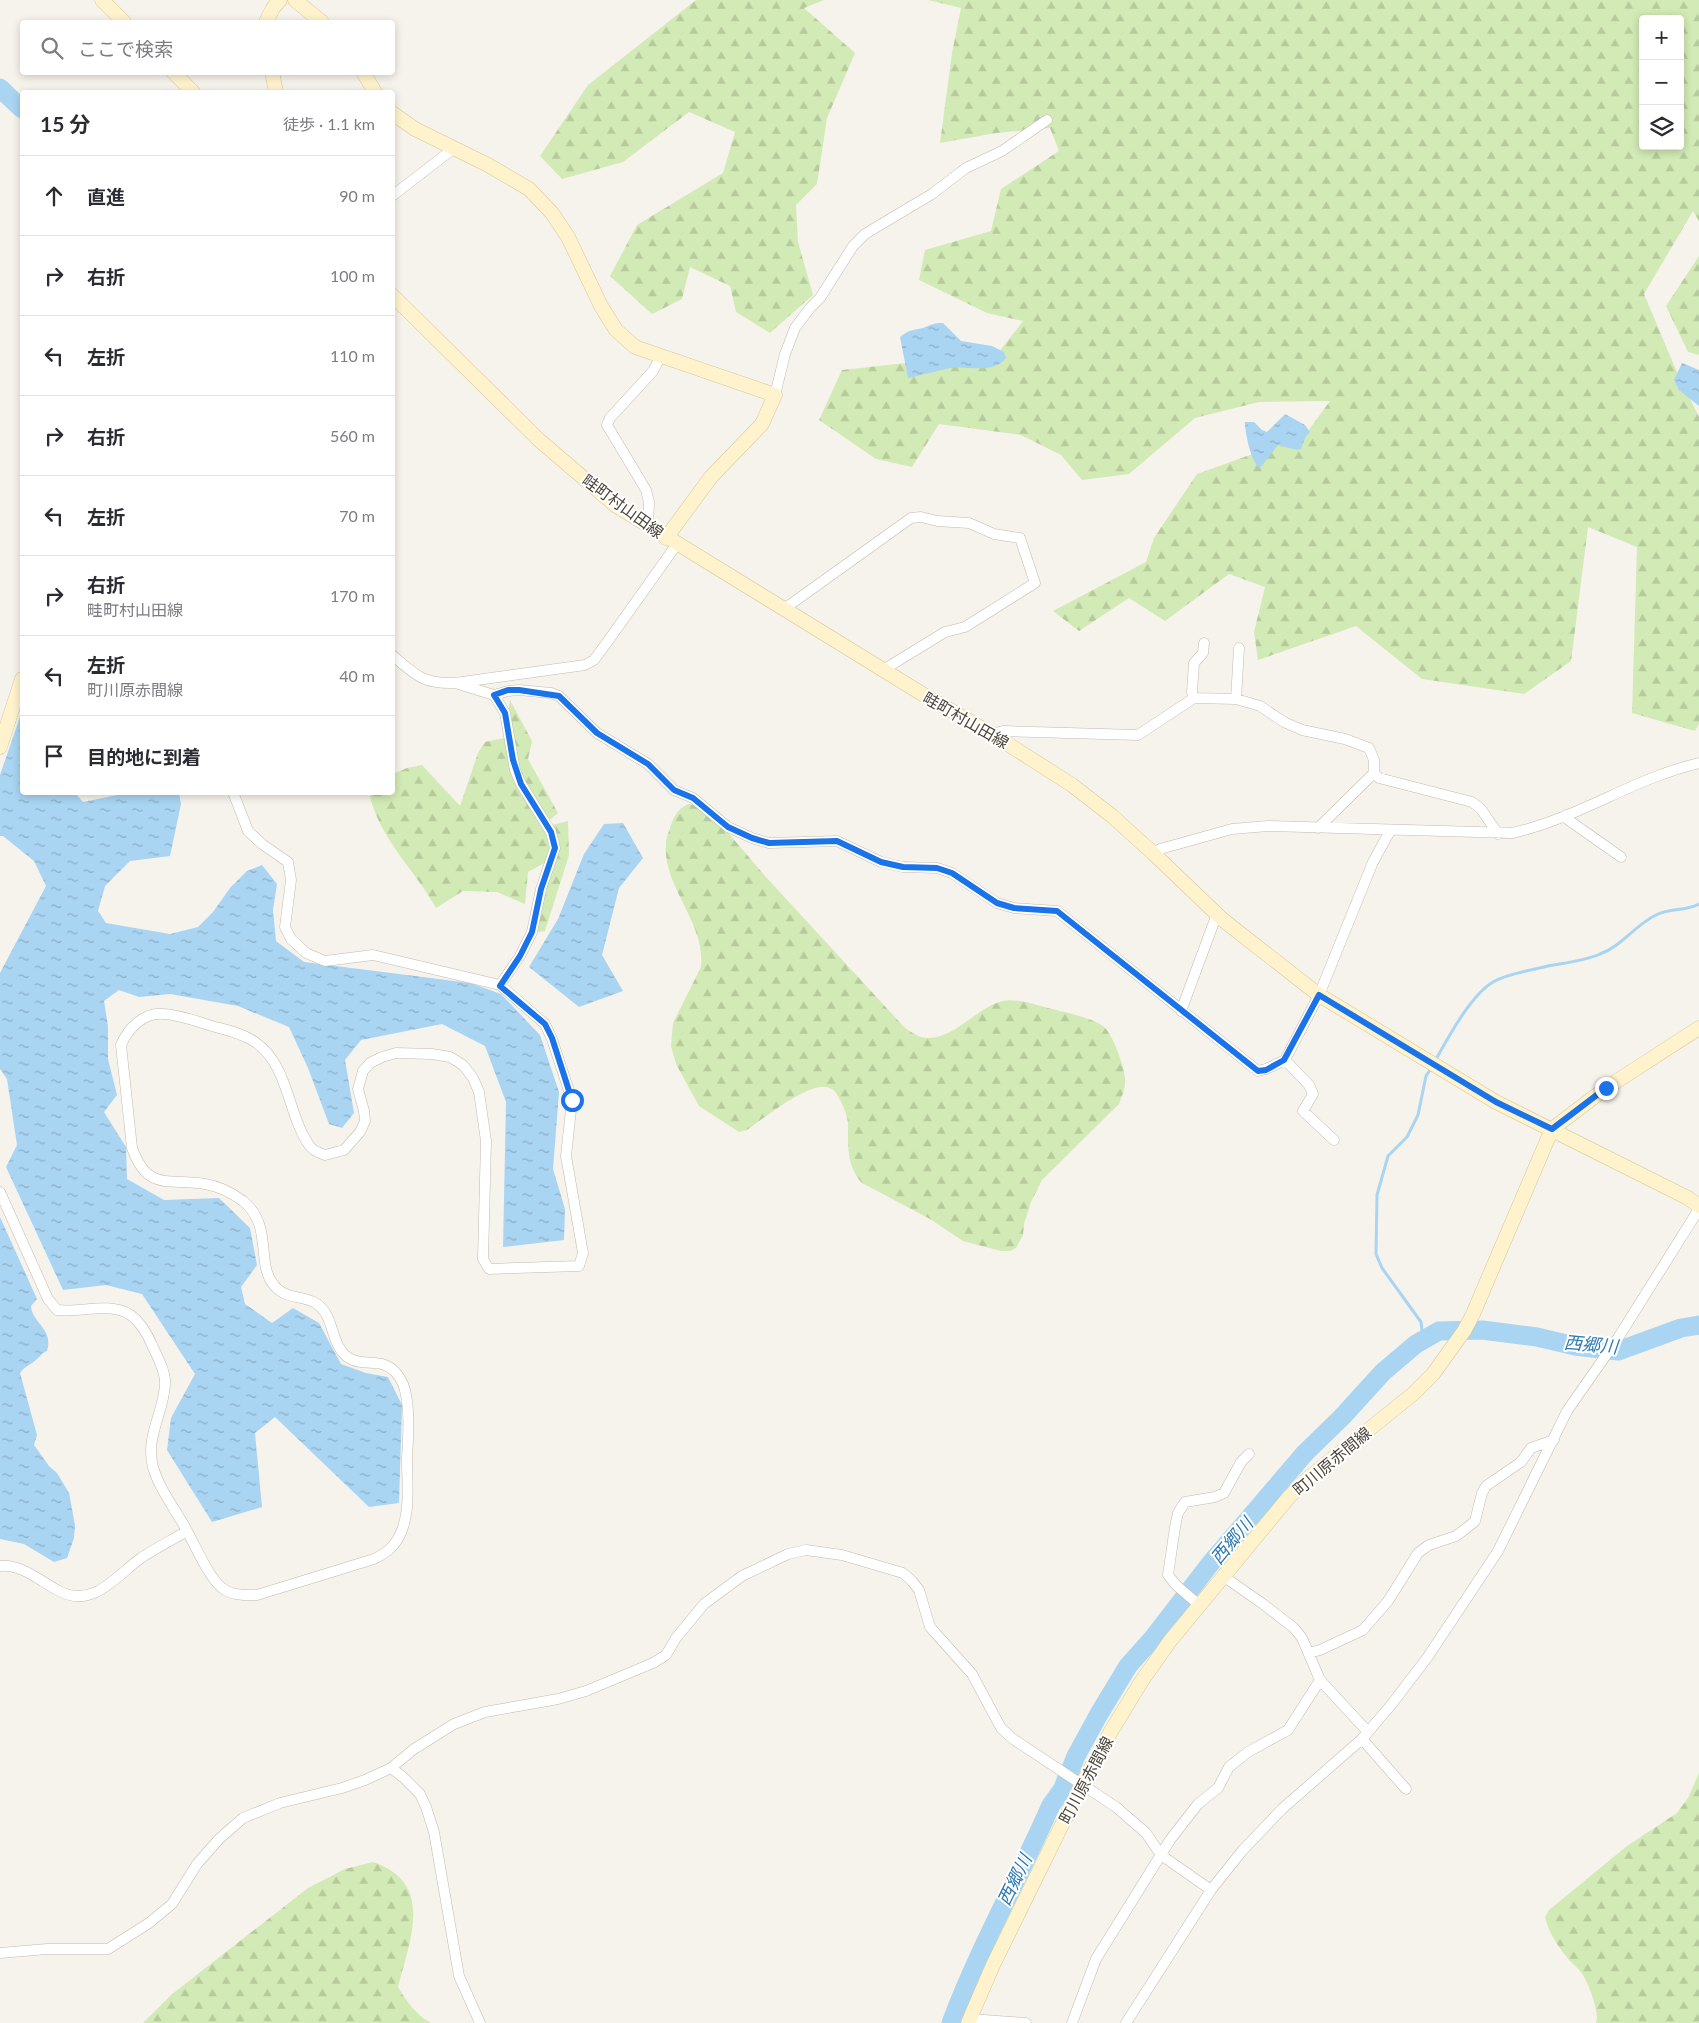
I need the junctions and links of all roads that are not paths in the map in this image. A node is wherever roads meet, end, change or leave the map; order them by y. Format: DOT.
graph roads {
  1 [pos="102,0"];
  2 [pos="280,0"];
  3 [pos="296,0"];
  4 [pos="122,20"];
  5 [pos="267,20"];
  6 [pos="320,20"];
  7 [pos="176,75"];
  8 [pos="273,75"];
  9 [pos="365,75"];
  10 [pos="191,90"];
  11 [pos="276,90"];
  12 [pos="373,90"];
  13 [pos="395,115"];
  14 [pos="1047,120"];
  15 [pos="453,149"];
  16 [pos="395,194"];
  17 [pos="395,298"];
  18 [pos="661,356"];
  19 [pos="775,395"];
  20 [pos="648,526"];
  21 [pos="672,541"];
  22 [pos="784,609"];
  23 [pos="1204,643"];
  24 [pos="1239,648"];
  25 [pos="395,657"];
  26 [pos="883,670"];
  27 [pos="454,683"];
  28 [pos="20,685"];
  29 [pos="494,695"];
  30 [pos="1194,698"];
  31 [pos="1236,699"];
  32 [pos="992,734"];
  33 [pos="0,747"];
  34 [pos="1699,763"];
  35 [pos="1374,773"];
  36 [pos="234,795"];
  37 [pos="1566,815"];
  38 [pos="1318,828"];
  39 [pos="1390,831"];
  40 [pos="1498,834"];
  41 [pos="1153,853"];
  42 [pos="1621,857"];
  43 [pos="1217,914"];
  44 [pos="500,986"];
  45 [pos="1319,995"];
  46 [pos="1181,1011"];
  47 [pos="1699,1028"];
  48 [pos="1284,1060"];
  49 [pos="1552,1129"];
  50 [pos="1334,1140"];
  51 [pos="0,1192"];
  52 [pos="1699,1208"];
  53 [pos="1554,1440"];
  54 [pos="1249,1454"];
  55 [pos="187,1531"];
  56 [pos="0,1566"];
  57 [pos="1223,1576"];
  58 [pos="1199,1606"];
  59 [pos="1309,1654"];
  60 [pos="1320,1680"];
  61 [pos="1364,1735"];
  62 [pos="391,1768"];
  63 [pos="1077,1780"];
  64 [pos="1406,1789"];
  65 [pos="1161,1855"];
  66 [pos="1211,1890"];
  67 [pos="0,1953"];
  68 [pos="969,2021"];
  69 [pos="480,2023"];
  70 [pos="1026,2023"];
  71 [pos="1072,2023"];
  72 [pos="1126,2023"];
  1 -- 4 [label="main road"];
  2 -- 5 [label="main road"];
  3 -- 6 [label="main road"];
  7 -- 10 [label="main road"];
  8 -- 11 [label="main road"];
  9 -- 12 [label="main road"];
  13 -- 15 [label="main road"];
  14 -- 19 [label="street"];
  15 -- 16 [label="street"];
  15 -- 18 [label="main road"];
  17 -- 20 [label="main road, 畦町村山田線"];
  18 -- 19 [label="main road"];
  18 -- 20 [label="street"];
  19 -- 21 [label="main road"];
  20 -- 21 [label="main road, 畦町村山田線"];
  21 -- 22 [label="main road, 畦町村山田線"];
  21 -- 27 [label="street"];
  22 -- 26 [label="main road, 畦町村山田線"];
  22 -- 26 [label="street"];
  23 -- 30 [label="street"];
  24 -- 31 [label="street"];
  25 -- 27 [label="street"];
  26 -- 32 [label="main road, 畦町村山田線"];
  27 -- 29 [label="street"];
  28 -- 33 [label="main road"];
  29 -- 44 [label="street"];
  29 -- 46 [label="street"];
  30 -- 31 [label="street"];
  30 -- 32 [label="street"];
  31 -- 35 [label="street"];
  32 -- 41 [label="main road, 畦町村山田線"];
  34 -- 37 [label="street"];
  35 -- 38 [label="street"];
  35 -- 40 [label="street"];
  36 -- 44 [label="street"];
  37 -- 40 [label="street"];
  37 -- 42 [label="street"];
  38 -- 39 [label="street"];
  38 -- 41 [label="street"];
  39 -- 40 [label="street"];
  39 -- 45 [label="street"];
  41 -- 43 [label="main road, 畦町村山田線"];
  43 -- 45 [label="main road, 畦町村山田線"];
  43 -- 46 [label="street"];
  44 -- 55 [label="street"];
  45 -- 48 [label="street"];
  45 -- 49 [label="main road, 畦町村山田線"];
  46 -- 48 [label="street"];
  47 -- 49 [label="main road, 町川原赤間線"];
  48 -- 50 [label="street"];
  49 -- 52 [label="main road, 畦町村山田線"];
  49 -- 57 [label="main road, 町川原赤間線"];
  51 -- 55 [label="street"];
  52 -- 53 [label="street"];
  53 -- 59 [label="street"];
  53 -- 61 [label="street"];
  54 -- 58 [label="street"];
  55 -- 56 [label="street"];
  57 -- 58 [label="main road, 町川原赤間線"];
  57 -- 59 [label="street"];
  58 -- 63 [label="main road, 町川原赤間線"];
  59 -- 60 [label="street"];
  60 -- 61 [label="street"];
  60 -- 65 [label="street"];
  61 -- 64 [label="street"];
  61 -- 66 [label="street"];
  62 -- 63 [label="street"];
  62 -- 67 [label="street"];
  62 -- 69 [label="street"];
  63 -- 65 [label="street"];
  63 -- 68 [label="main road, 町川原赤間線"];
  65 -- 66 [label="street"];
  65 -- 71 [label="street"];
  66 -- 72 [label="street"];
  68 -- 70 [label="street"];
}
